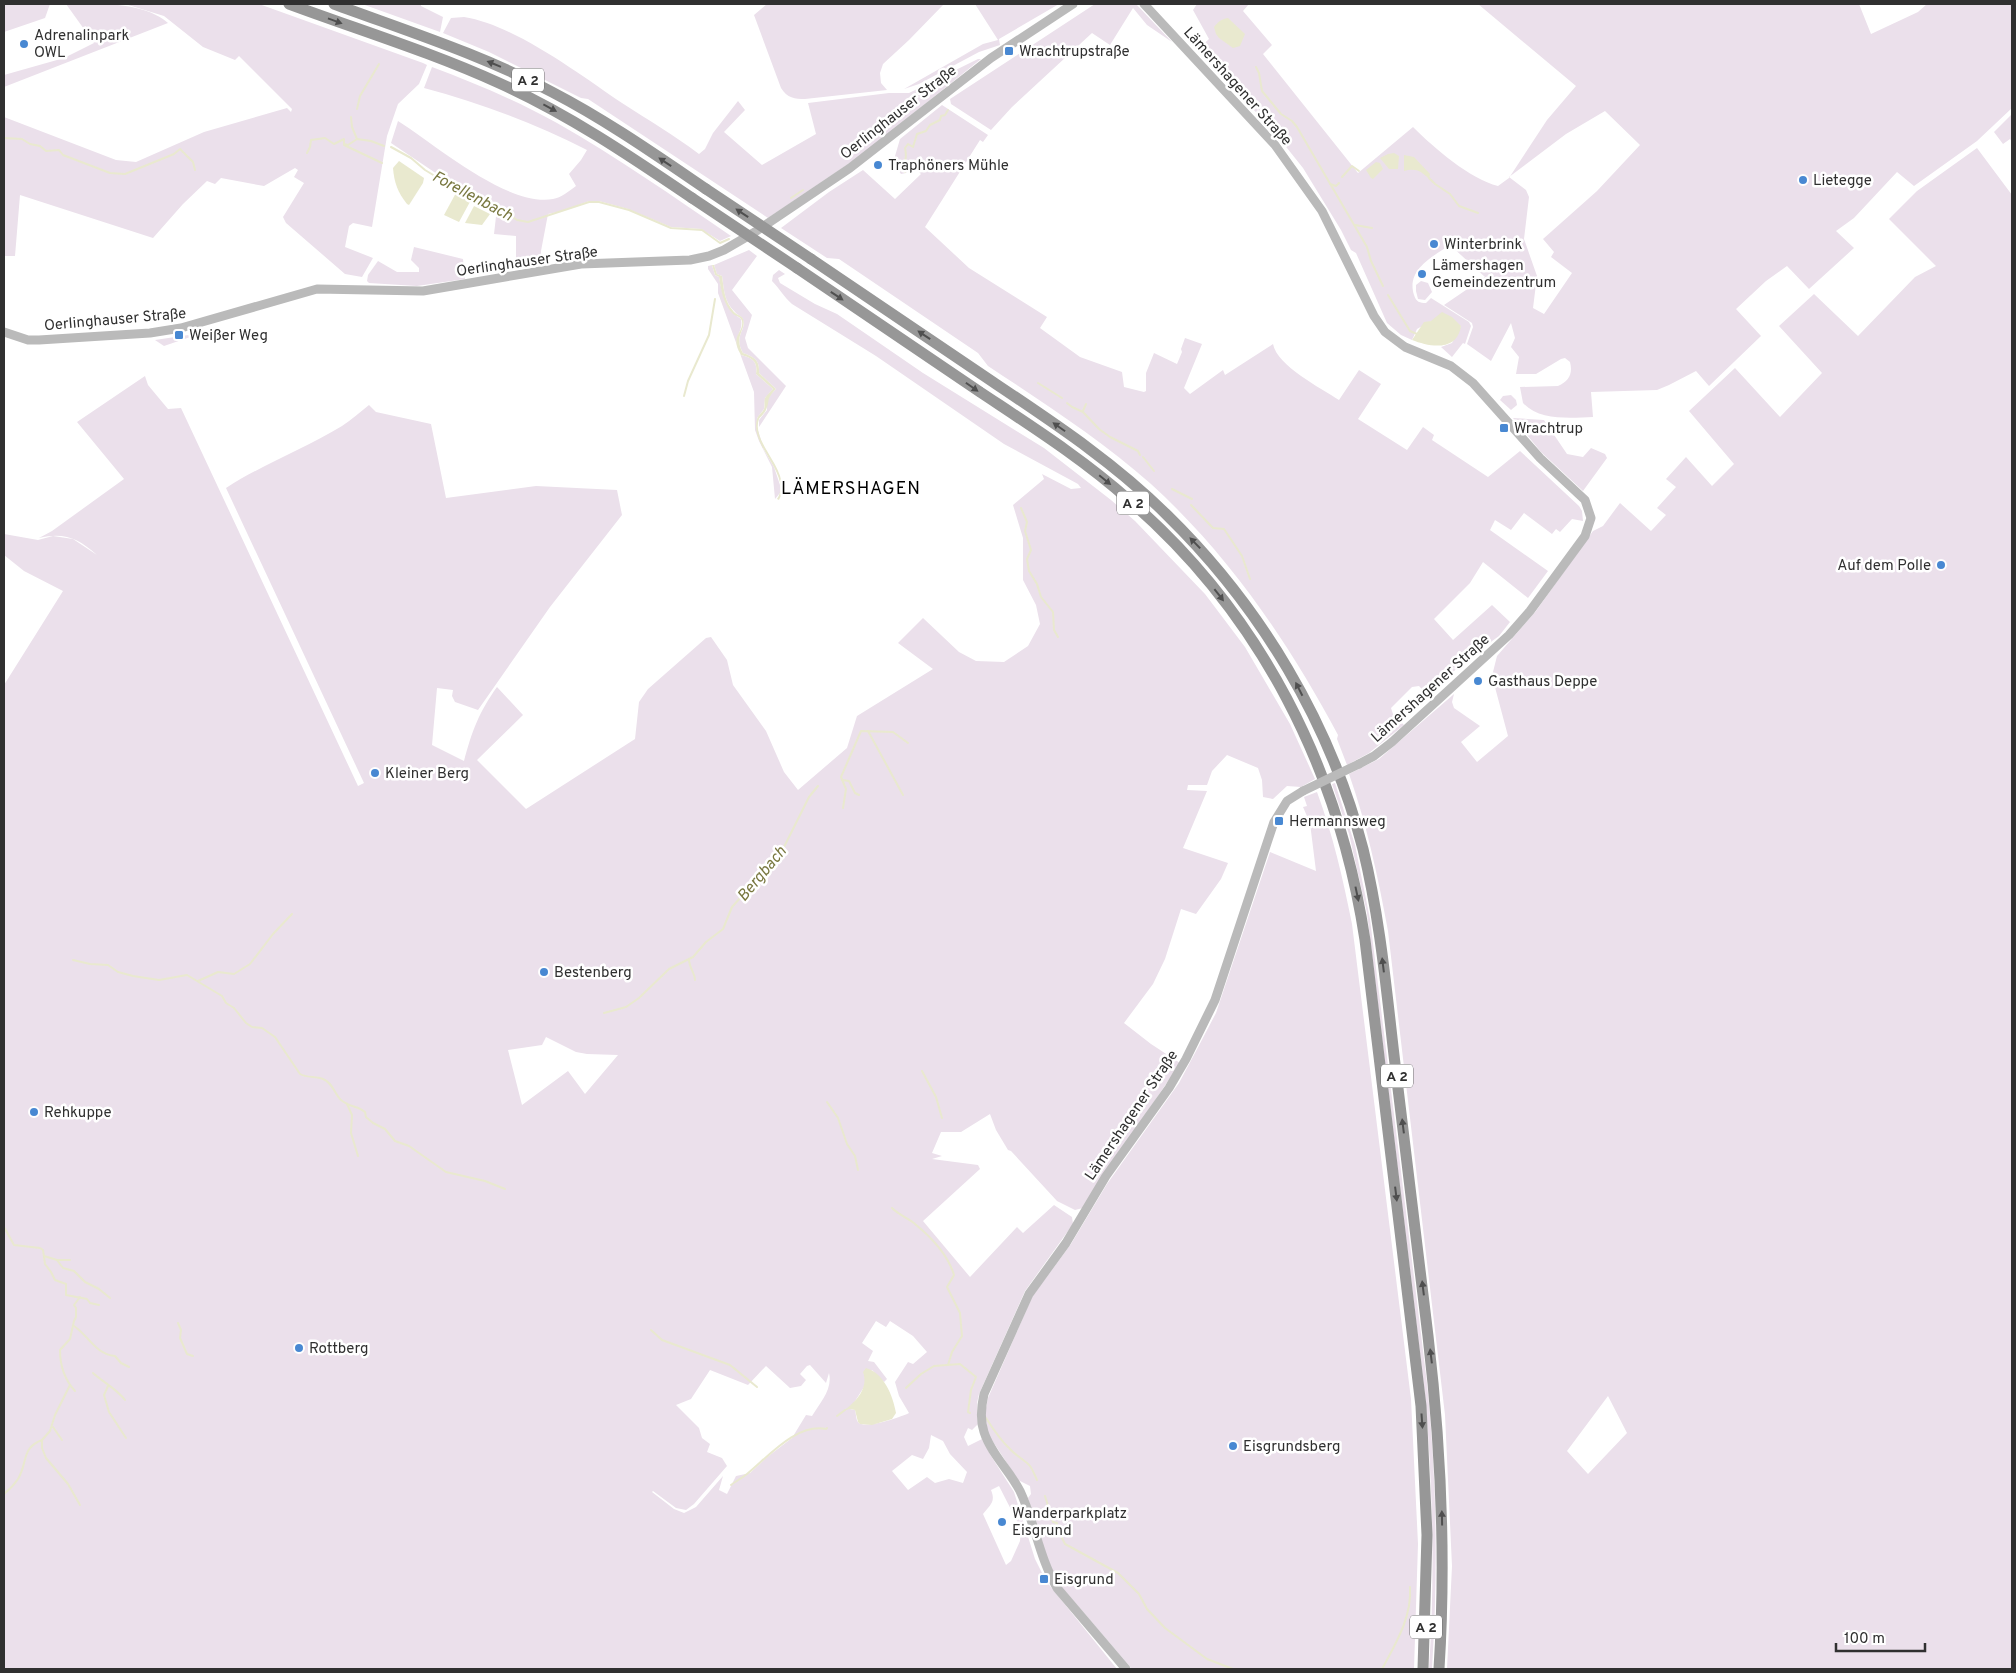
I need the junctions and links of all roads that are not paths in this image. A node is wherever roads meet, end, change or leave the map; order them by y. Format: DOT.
graph roads {
  1 [pos="289,4"];
  2 [pos="334,4"];
  3 [pos="1073,4"];
  4 [pos="1144,4"];
  5 [pos="4,332"];
  6 [pos="1126,1669"];
  7 [pos="1424,1669"];
  8 [pos="1439,1669"];
  1 -- 7 [label="highway, A 2, one-way, bridge"];
  8 -- 2 [label="highway, A 2, one-way, bridge"];
  3 -- 5 [label="main road, Oerlinghauser Straße"];
  4 -- 6 [label="main road, Lämershagener Straße, bridge"];
}
